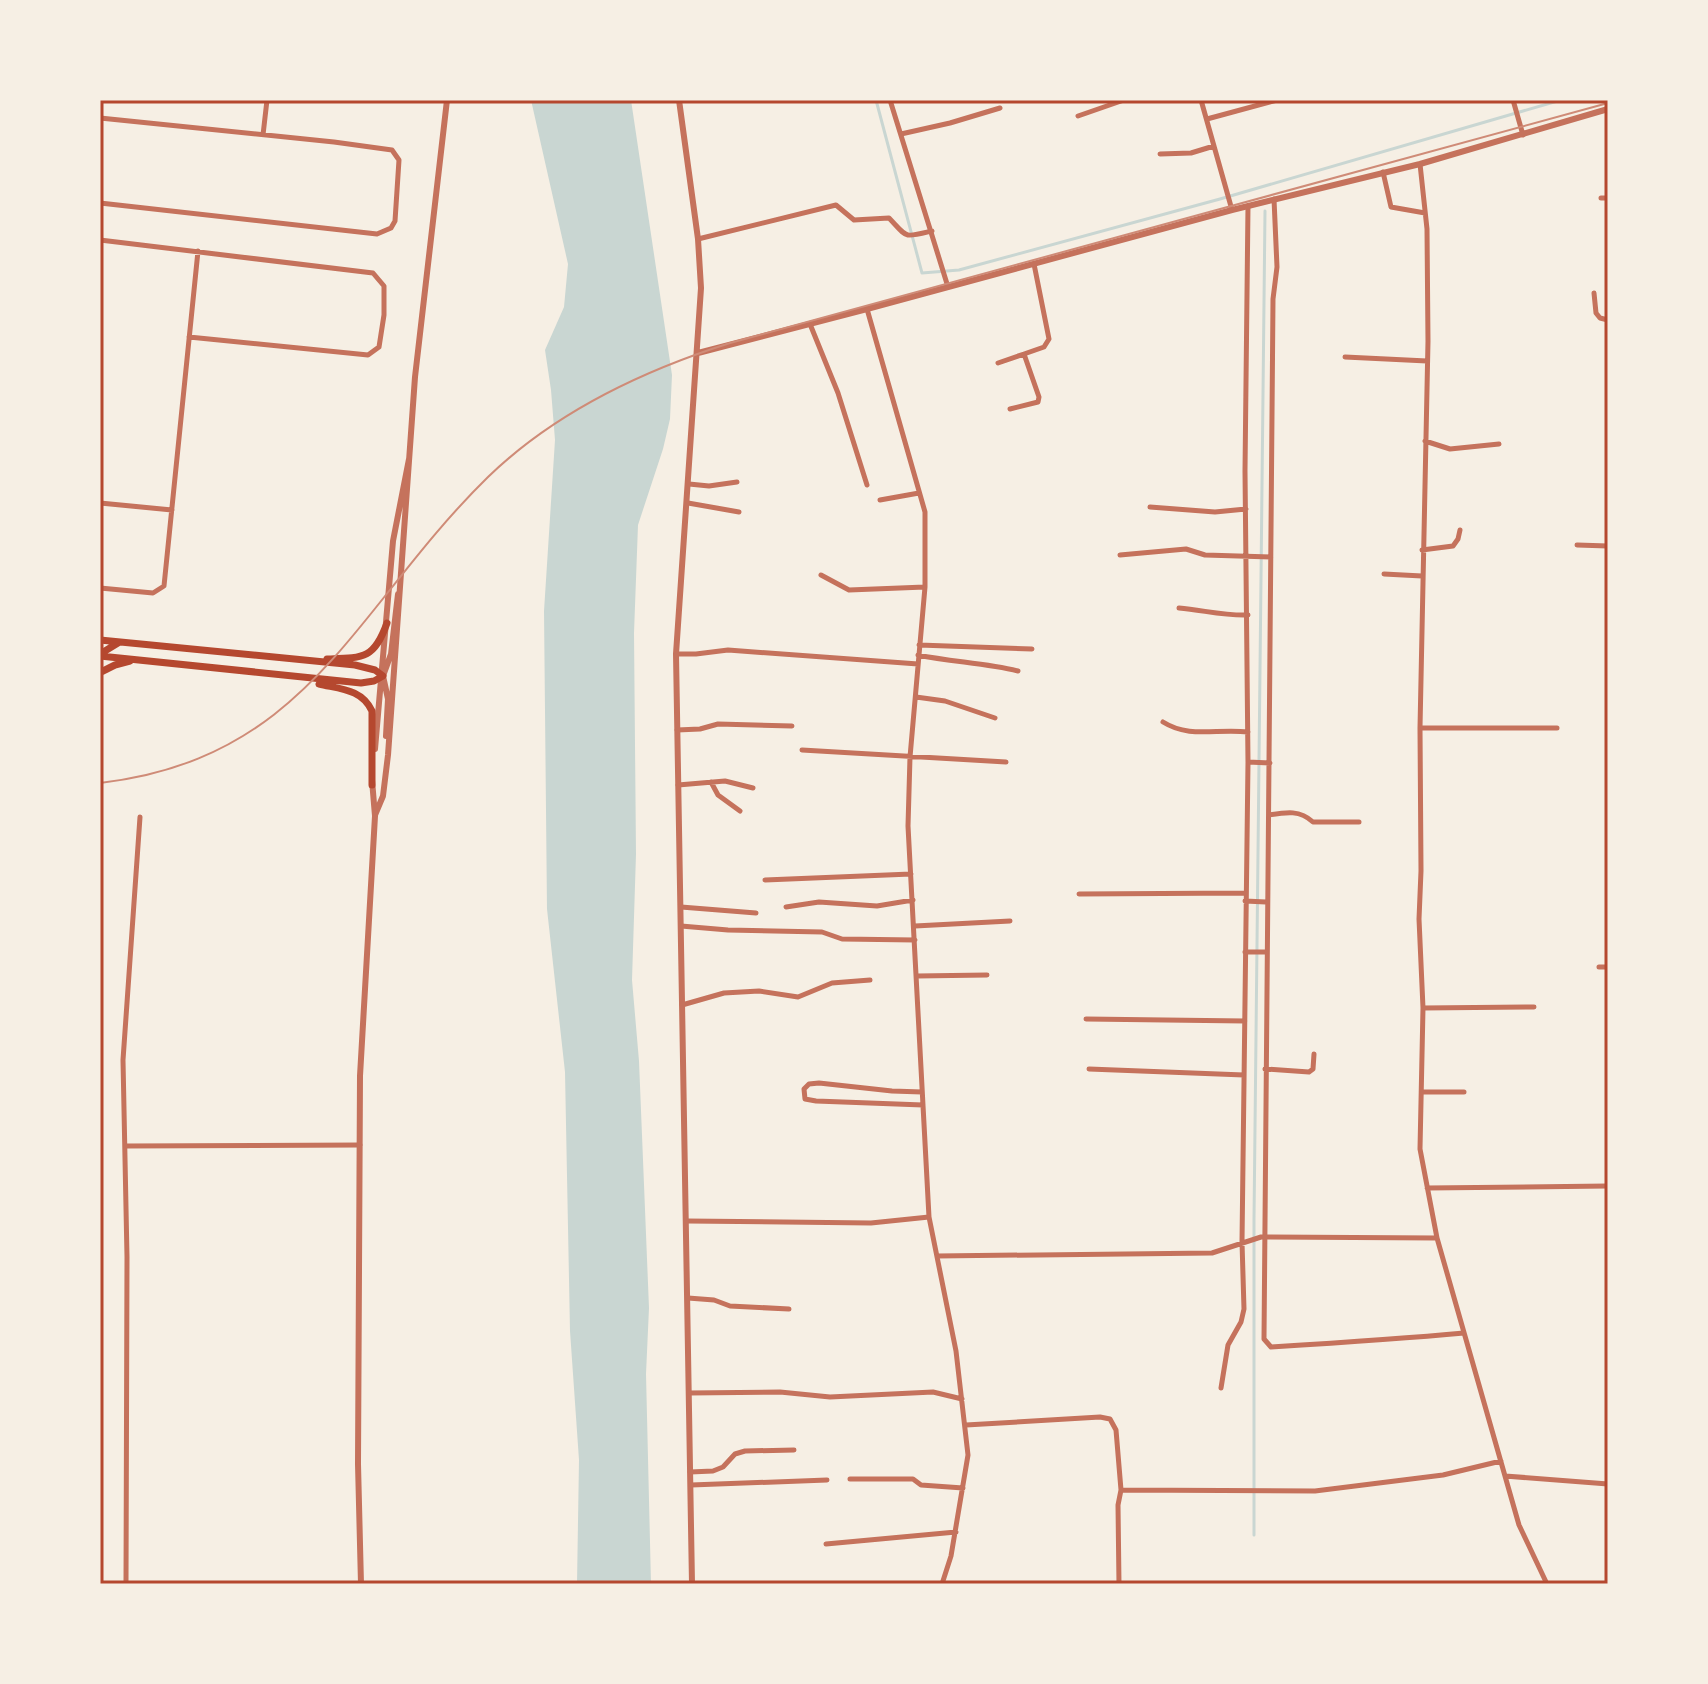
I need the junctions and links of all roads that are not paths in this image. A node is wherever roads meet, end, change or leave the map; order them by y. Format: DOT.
graph roads {
  1 [pos="267,100"];
  2 [pos="447,100"];
  3 [pos="679,100"];
  4 [pos="890,100"];
  5 [pos="1124,100"];
  6 [pos="1201,100"];
  7 [pos="1277,100"];
  8 [pos="1513,100"];
  9 [pos="1000,108"];
  10 [pos="1608,109"];
  11 [pos="1078,116"];
  12 [pos="100,118"];
  13 [pos="1207,119"];
  14 [pos="901,134"];
  15 [pos="263,135"];
  16 [pos="1523,135"];
  17 [pos="1214,146"];
  18 [pos="1160,154"];
  19 [pos="1420,164"];
  20 [pos="1383,172"];
  21 [pos="1274,199"];
  22 [pos="100,203"];
  23 [pos="1231,206"];
  24 [pos="1248,206"];
  25 [pos="1425,213"];
  26 [pos="932,231"];
  27 [pos="698,239"];
  28 [pos="100,240"];
  29 [pos="198,251"];
  30 [pos="1034,264"];
  31 [pos="947,283"];
  32 [pos="1594,293"];
  33 [pos="867,309"];
  34 [pos="1608,320"];
  35 [pos="810,324"];
  36 [pos="189,337"];
  37 [pos="698,353"];
  38 [pos="1024,354"];
  39 [pos="1345,357"];
  40 [pos="1427,361"];
  41 [pos="998,363"];
  42 [pos="1010,409"];
  43 [pos="1425,441"];
  44 [pos="1499,444"];
  45 [pos="409,459"];
  46 [pos="737,482"];
  47 [pos="689,484"];
  48 [pos="867,485"];
  49 [pos="919,493"];
  50 [pos="880,500"];
  51 [pos="100,503"];
  52 [pos="688,503"];
  53 [pos="1150,507"];
  54 [pos="1246,509"];
  55 [pos="172,510"];
  56 [pos="739,512"];
  57 [pos="1460,530"];
  58 [pos="1577,545"];
  59 [pos="1608,546"];
  60 [pos="1422,550"];
  61 [pos="1120,555"];
  62 [pos="1250,556"];
  63 [pos="1270,557"];
  64 [pos="1384,574"];
  65 [pos="821,575"];
  66 [pos="1422,576"];
  67 [pos="402,583"];
  68 [pos="925,587"];
  69 [pos="100,588"];
  70 [pos="1179,608"];
  71 [pos="1248,615"];
  72 [pos="387,623"];
  73 [pos="100,640"];
  74 [pos="120,642"];
  75 [pos="919,645"];
  76 [pos="1032,649"];
  77 [pos="676,654"];
  78 [pos="100,655"];
  79 [pos="918,655"];
  80 [pos="293,659"];
  81 [pos="136,660"];
  82 [pos="918,664"];
  83 [pos="103,671"];
  84 [pos="1018,671"];
  85 [pos="383,676"];
  86 [pos="296,678"];
  87 [pos="916,697"];
  88 [pos="995,718"];
  89 [pos="1163,722"];
  90 [pos="792,726"];
  91 [pos="1420,728"];
  92 [pos="1557,728"];
  93 [pos="677,730"];
  94 [pos="1248,732"];
  95 [pos="802,750"];
  96 [pos="910,757"];
  97 [pos="1006,762"];
  98 [pos="1248,762"];
  99 [pos="1270,763"];
  100 [pos="386,771"];
  101 [pos="711,782"];
  102 [pos="372,785"];
  103 [pos="678,785"];
  104 [pos="753,788"];
  105 [pos="740,811"];
  106 [pos="1269,815"];
  107 [pos="375,816"];
  108 [pos="140,817"];
  109 [pos="1359,822"];
  110 [pos="911,874"];
  111 [pos="765,880"];
  112 [pos="1245,893"];
  113 [pos="1079,894"];
  114 [pos="913,900"];
  115 [pos="1245,901"];
  116 [pos="1266,902"];
  117 [pos="681,907"];
  118 [pos="786,907"];
  119 [pos="756,913"];
  120 [pos="1010,921"];
  121 [pos="681,926"];
  122 [pos="915,926"];
  123 [pos="915,940"];
  124 [pos="1245,952"];
  125 [pos="1265,952"];
  126 [pos="1599,967"];
  127 [pos="1608,967"];
  128 [pos="987,975"];
  129 [pos="917,976"];
  130 [pos="870,980"];
  131 [pos="682,1005"];
  132 [pos="1534,1007"];
  133 [pos="1423,1008"];
  134 [pos="1086,1019"];
  135 [pos="1245,1021"];
  136 [pos="1314,1054"];
  137 [pos="1089,1069"];
  138 [pos="1265,1069"];
  139 [pos="1244,1075"];
  140 [pos="922,1092"];
  141 [pos="1422,1092"];
  142 [pos="1464,1092"];
  143 [pos="923,1105"];
  144 [pos="360,1145"];
  145 [pos="126,1146"];
  146 [pos="1608,1186"];
  147 [pos="1427,1188"];
  148 [pos="929,1217"];
  149 [pos="687,1221"];
  150 [pos="1263,1237"];
  151 [pos="1437,1238"];
  152 [pos="1242,1242"];
  153 [pos="936,1256"];
  154 [pos="688,1298"];
  155 [pos="789,1309"];
  156 [pos="1464,1333"];
  157 [pos="1221,1388"];
  158 [pos="689,1393"];
  159 [pos="962,1399"];
  160 [pos="966,1425"];
  161 [pos="794,1450"];
  162 [pos="1501,1461"];
  163 [pos="690,1472"];
  164 [pos="1505,1476"];
  165 [pos="850,1479"];
  166 [pos="827,1480"];
  167 [pos="1608,1484"];
  168 [pos="691,1485"];
  169 [pos="963,1488"];
  170 [pos="1121,1490"];
  171 [pos="956,1532"];
  172 [pos="826,1544"];
  173 [pos="126,1584"];
  174 [pos="361,1584"];
  175 [pos="692,1584"];
  176 [pos="942,1584"];
  177 [pos="1119,1584"];
  178 [pos="1547,1584"];
  1 -- 15 [label="street"];
  2 -- 45 [label="street"];
  3 -- 27 [label="street"];
  4 -- 14 [label="street"];
  5 -- 11 [label="street"];
  6 -- 13 [label="street"];
  7 -- 13 [label="street"];
  8 -- 16 [label="street"];
  9 -- 14 [label="street"];
  10 -- 16 [label="street"];
  12 -- 15 [label="street"];
  13 -- 17 [label="street"];
  14 -- 26 [label="street"];
  15 -- 22 [label="street"];
  16 -- 19 [label="street"];
  17 -- 18 [label="street"];
  17 -- 23 [label="street"];
  19 -- 20 [label="street"];
  19 -- 25 [label="street"];
  20 -- 21 [label="street"];
  20 -- 25 [label="street"];
  21 -- 24 [label="street"];
  21 -- 63 [label="street"];
  23 -- 24 [label="street"];
  23 -- 30 [label="street"];
  24 -- 54 [label="street"];
  25 -- 40 [label="street"];
  26 -- 27 [label="street"];
  26 -- 31 [label="street"];
  27 -- 37 [label="street"];
  28 -- 29 [label="street"];
  29 -- 36 [label="street"];
  29 -- 36 [label="street"];
  30 -- 31 [label="street"];
  30 -- 38 [label="street"];
  31 -- 33 [label="street"];
  32 -- 34 [label="street"];
  33 -- 35 [label="street"];
  33 -- 49 [label="street"];
  35 -- 37 [label="street"];
  35 -- 48 [label="street"];
  36 -- 55 [label="street"];
  37 -- 47 [label="street"];
  38 -- 41 [label="street"];
  38 -- 42 [label="street"];
  39 -- 40 [label="street"];
  40 -- 43 [label="street"];
  43 -- 44 [label="street"];
  43 -- 60 [label="street"];
  45 -- 67 [label="street"];
  45 -- 72 [label="street"];
  46 -- 47 [label="street"];
  47 -- 52 [label="street"];
  49 -- 50 [label="street"];
  49 -- 68 [label="street"];
  51 -- 55 [label="street"];
  52 -- 56 [label="street"];
  52 -- 77 [label="street"];
  53 -- 54 [label="street"];
  54 -- 62 [label="street"];
  55 -- 69 [label="street"];
  57 -- 60 [label="street"];
  58 -- 59 [label="street"];
  60 -- 66 [label="street"];
  61 -- 62 [label="street"];
  62 -- 63 [label="street"];
  62 -- 71 [label="street"];
  63 -- 99 [label="street"];
  64 -- 66 [label="street"];
  65 -- 68 [label="street"];
  66 -- 91 [label="street"];
  67 -- 85 [label="street"];
  67 -- 100 [label="street"];
  68 -- 75 [label="street"];
  70 -- 71 [label="street"];
  71 -- 94 [label="street"];
  72 -- 80 [label="main road"];
  72 -- 85 [label="street"];
  73 -- 74 [label="main road"];
  74 -- 78 [label="main road"];
  74 -- 80 [label="main road"];
  75 -- 76 [label="street"];
  75 -- 79 [label="street"];
  77 -- 82 [label="street"];
  77 -- 93 [label="street"];
  78 -- 81 [label="main road"];
  79 -- 82 [label="street"];
  79 -- 84 [label="street"];
  80 -- 85 [label="main road"];
  81 -- 83 [label="main road"];
  81 -- 86 [label="main road"];
  82 -- 87 [label="street"];
  85 -- 86 [label="main road"];
  85 -- 100 [label="street"];
  85 -- 102 [label="street"];
  86 -- 102 [label="main road"];
  87 -- 88 [label="street"];
  87 -- 96 [label="street"];
  89 -- 94 [label="street"];
  90 -- 93 [label="street"];
  91 -- 92 [label="street"];
  91 -- 133 [label="street"];
  93 -- 103 [label="street"];
  94 -- 98 [label="street"];
  95 -- 96 [label="street"];
  96 -- 97 [label="street"];
  96 -- 110 [label="street"];
  98 -- 99 [label="street"];
  98 -- 112 [label="street"];
  99 -- 106 [label="street"];
  100 -- 107 [label="street"];
  101 -- 103 [label="street"];
  101 -- 104 [label="street"];
  101 -- 105 [label="street"];
  102 -- 107 [label="street"];
  103 -- 117 [label="street"];
  106 -- 109 [label="street"];
  106 -- 116 [label="street"];
  107 -- 144 [label="street"];
  108 -- 145 [label="street"];
  110 -- 111 [label="street"];
  110 -- 114 [label="street"];
  112 -- 113 [label="street"];
  112 -- 115 [label="street"];
  114 -- 118 [label="street"];
  114 -- 122 [label="street"];
  115 -- 116 [label="street"];
  115 -- 124 [label="street"];
  116 -- 125 [label="street"];
  117 -- 119 [label="street"];
  117 -- 121 [label="street"];
  120 -- 122 [label="street"];
  121 -- 123 [label="street"];
  121 -- 131 [label="street"];
  122 -- 123 [label="street"];
  123 -- 129 [label="street"];
  124 -- 125 [label="street"];
  124 -- 135 [label="street"];
  125 -- 138 [label="street"];
  126 -- 127 [label="street"];
  128 -- 129 [label="street"];
  129 -- 140 [label="street"];
  130 -- 131 [label="street"];
  131 -- 149 [label="street"];
  132 -- 133 [label="street"];
  133 -- 141 [label="street"];
  134 -- 135 [label="street"];
  135 -- 139 [label="street"];
  136 -- 138 [label="street"];
  137 -- 139 [label="street"];
  138 -- 150 [label="street"];
  139 -- 152 [label="street"];
  140 -- 143 [label="street"];
  140 -- 143 [label="street"];
  141 -- 142 [label="street"];
  141 -- 147 [label="street"];
  143 -- 148 [label="street"];
  144 -- 145 [label="street"];
  144 -- 174 [label="street"];
  145 -- 173 [label="street"];
  146 -- 147 [label="street"];
  147 -- 151 [label="street"];
  148 -- 149 [label="street"];
  148 -- 153 [label="street"];
  149 -- 154 [label="street"];
  150 -- 151 [label="street"];
  150 -- 152 [label="street"];
  150 -- 156 [label="street"];
  151 -- 156 [label="street"];
  152 -- 153 [label="street"];
  152 -- 157 [label="street"];
  153 -- 159 [label="street"];
  154 -- 155 [label="street"];
  154 -- 158 [label="street"];
  156 -- 162 [label="street"];
  158 -- 159 [label="street"];
  158 -- 163 [label="street"];
  159 -- 160 [label="street"];
  160 -- 169 [label="street"];
  160 -- 170 [label="street"];
  161 -- 163 [label="street"];
  162 -- 164 [label="street"];
  162 -- 170 [label="street"];
  163 -- 168 [label="street"];
  164 -- 167 [label="street"];
  164 -- 178 [label="street"];
  165 -- 169 [label="street"];
  166 -- 168 [label="street"];
  168 -- 175 [label="street"];
  169 -- 171 [label="street"];
  170 -- 177 [label="street"];
  171 -- 172 [label="street"];
  171 -- 176 [label="street"];
}
